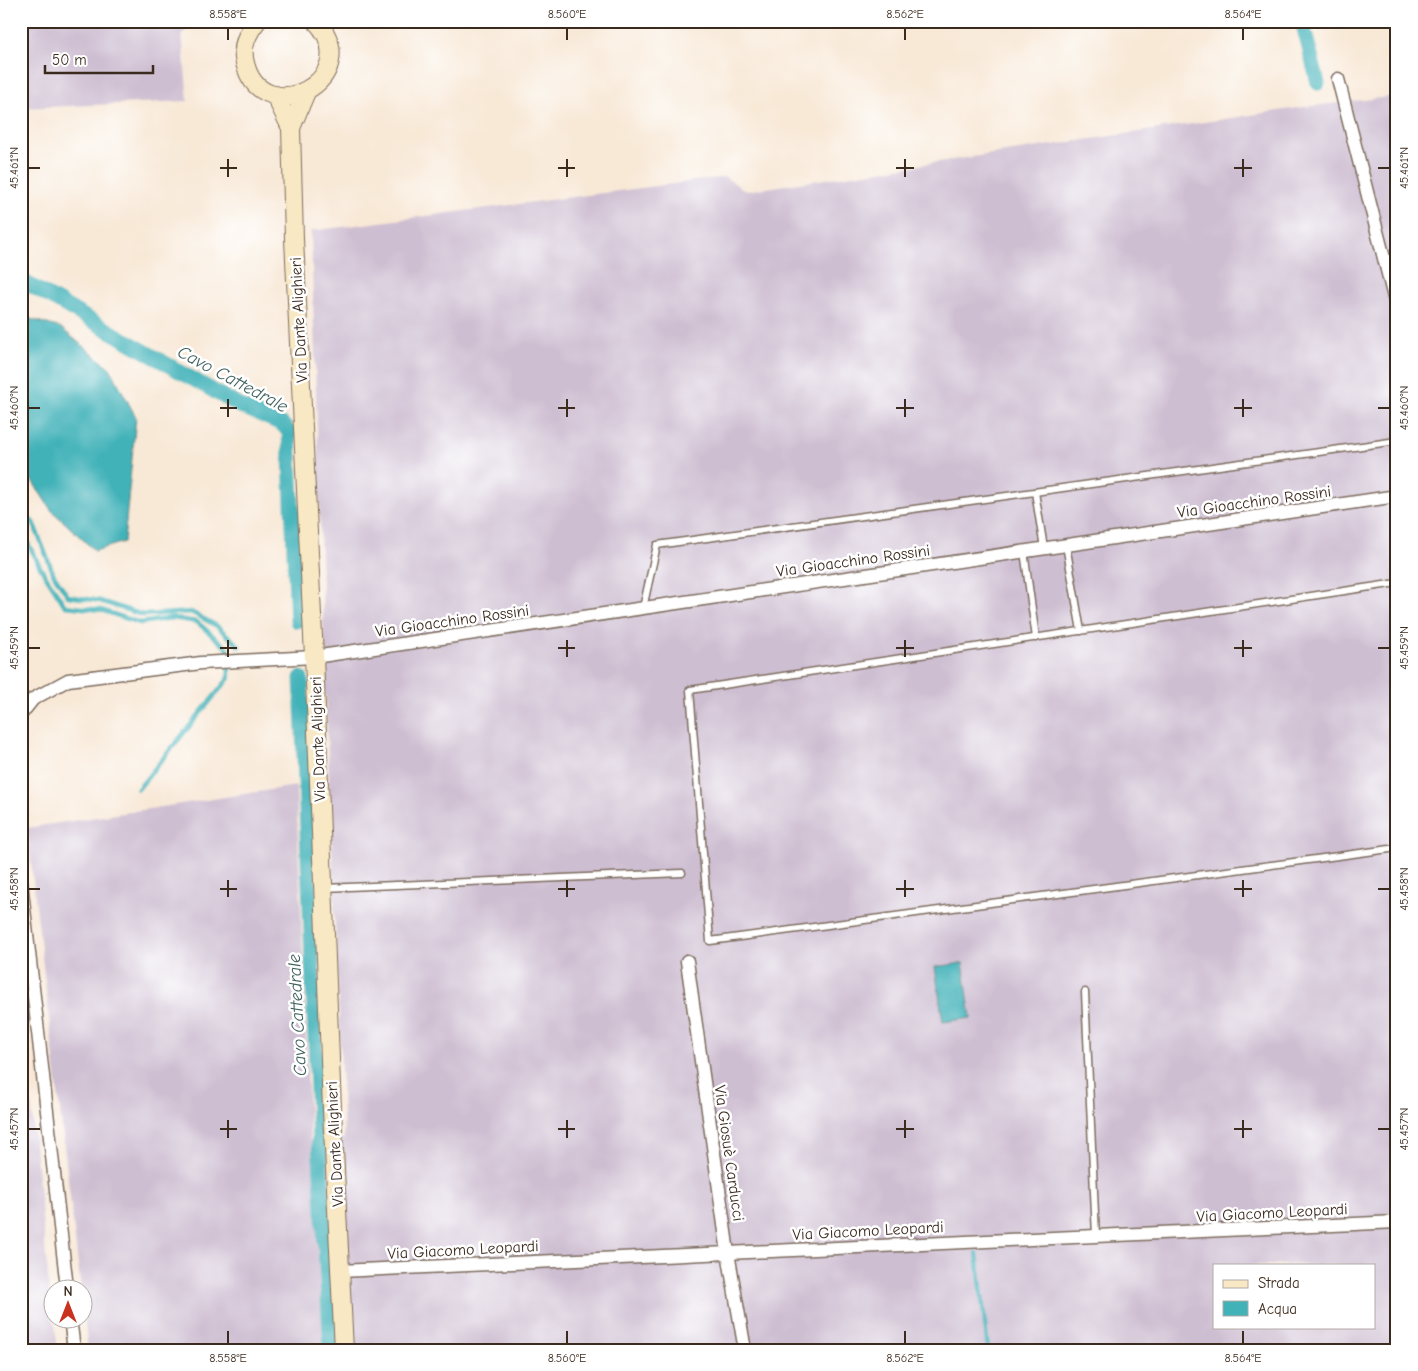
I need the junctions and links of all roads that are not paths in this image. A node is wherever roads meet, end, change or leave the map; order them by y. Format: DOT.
graph roads {
  1 [pos="257,21"];
  2 [pos="316,21"];
  3 [pos="1338,79"];
  4 [pos="306,92"];
  5 [pos="275,95"];
  6 [pos="291,128"];
  7 [pos="1397,309"];
  8 [pos="1397,442"];
  9 [pos="1035,492"];
  10 [pos="1397,496"];
  11 [pos="1066,545"];
  12 [pos="1044,548"];
  13 [pos="1024,551"];
  14 [pos="1397,583"];
  15 [pos="644,608"];
  16 [pos="1081,631"];
  17 [pos="1036,638"];
  18 [pos="314,657"];
  19 [pos="21,714"];
  20 [pos="1397,848"];
  21 [pos="682,873"];
  22 [pos="21,882"];
  23 [pos="323,888"];
  24 [pos="687,961"];
  25 [pos="1085,992"];
  26 [pos="1397,1222"];
  27 [pos="1096,1236"];
  28 [pos="728,1253"];
  29 [pos="340,1271"];
  30 [pos="66,1278"];
  31 [pos="71,1328"];
  32 [pos="74,1350"];
  33 [pos="344,1350"];
  34 [pos="745,1350"];
  1 -- 5 [label="main road"];
  2 -- 4 [label="main road"];
  3 -- 7 [label="street"];
  4 -- 5 [label="main road"];
  4 -- 6 [label="main road, Via Dante Alighieri"];
  5 -- 6 [label="main road, Via Dante Alighieri"];
  6 -- 18 [label="main road, Via Dante Alighieri"];
  8 -- 9 [label="lane"];
  9 -- 12 [label="lane"];
  9 -- 15 [label="lane"];
  10 -- 11 [label="street, Via Gioacchino Rossini"];
  11 -- 12 [label="street, Via Gioacchino Rossini"];
  11 -- 16 [label="lane"];
  12 -- 13 [label="street, Via Gioacchino Rossini"];
  13 -- 15 [label="street, Via Gioacchino Rossini"];
  13 -- 17 [label="lane"];
  14 -- 16 [label="lane"];
  15 -- 18 [label="street, Via Gioacchino Rossini"];
  16 -- 17 [label="lane"];
  17 -- 20 [label="lane"];
  18 -- 19 [label="street, Via Gioacchino Rossini"];
  18 -- 23 [label="main road, Via Dante Alighieri"];
  21 -- 23 [label="lane"];
  22 -- 30 [label="street"];
  23 -- 29 [label="main road, Via Dante Alighieri"];
  24 -- 28 [label="street, Via Giosuè Carducci"];
  25 -- 27 [label="lane"];
  26 -- 27 [label="street, Via Giacomo Leopardi"];
  27 -- 28 [label="street, Via Giacomo Leopardi"];
  28 -- 29 [label="street, Via Giacomo Leopardi"];
  28 -- 34 [label="street, Via Giosuè Carducci"];
  29 -- 33 [label="main road, Via Dante Alighieri"];
  31 -- 32 [label="street"];
}
